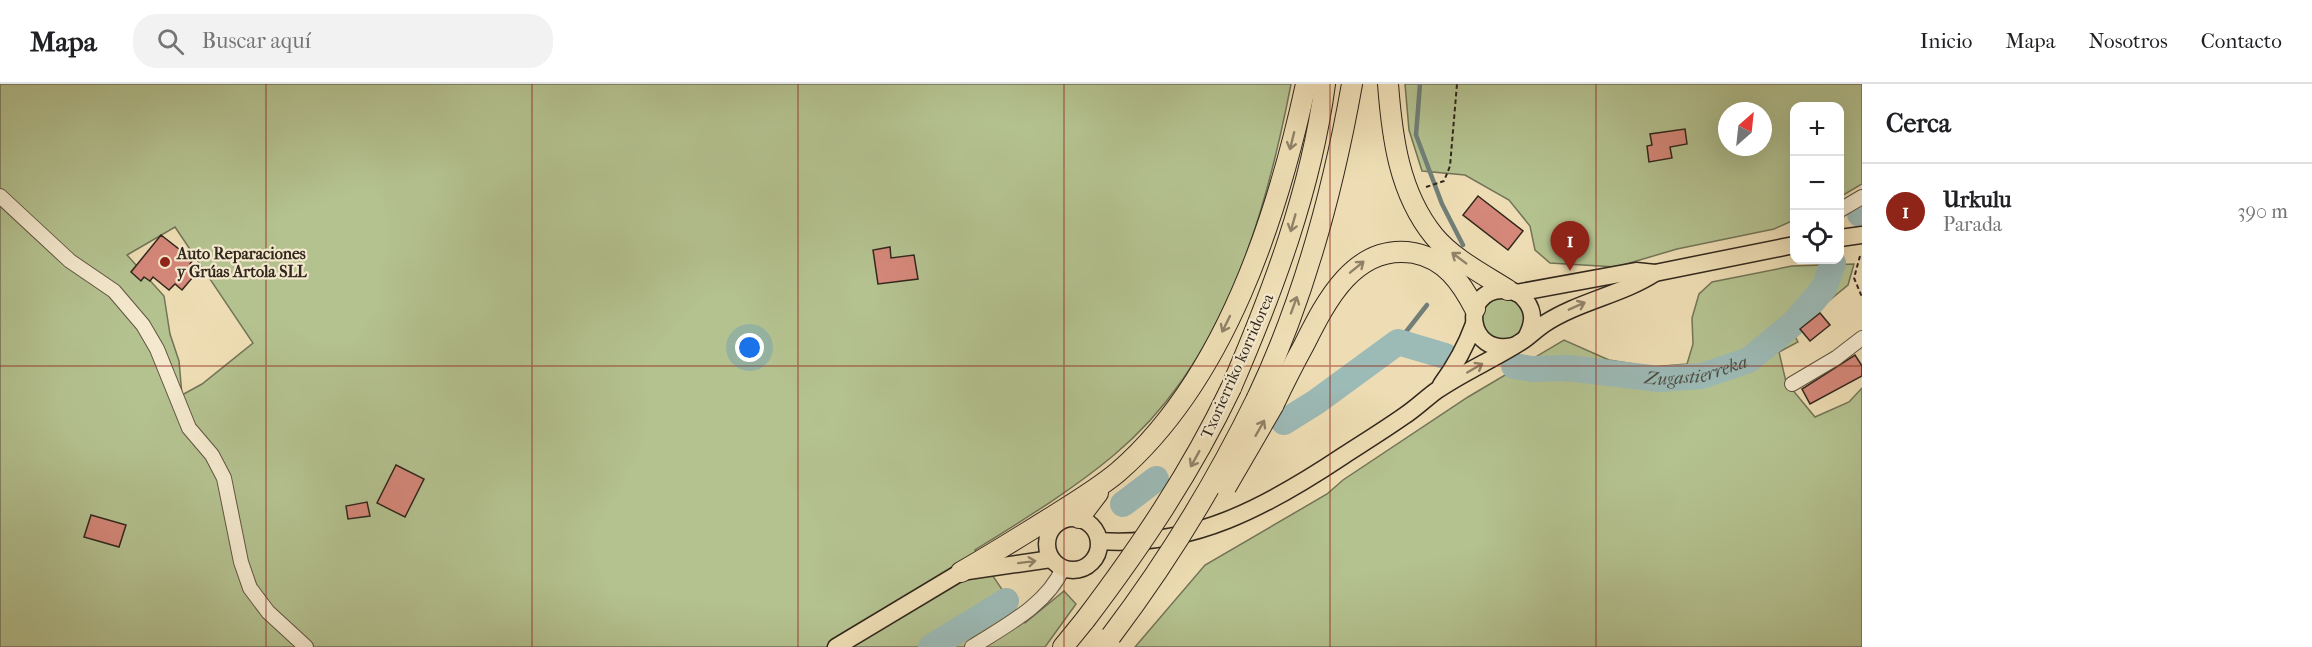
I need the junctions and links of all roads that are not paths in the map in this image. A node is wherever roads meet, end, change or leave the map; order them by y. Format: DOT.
graph roads {
  1 [pos="1306,84"];
  2 [pos="1325,84"];
  3 [pos="1352,84"];
  4 [pos="1388,84"];
  5 [pos="0,196"];
  6 [pos="1862,197"];
  7 [pos="1844,207"];
  8 [pos="1862,236"];
  9 [pos="1844,238"];
  10 [pos="1790,246"];
  11 [pos="1655,273"];
  12 [pos="1512,291"];
  13 [pos="1474,316"];
  14 [pos="1862,338"];
  15 [pos="1520,341"];
  16 [pos="1792,384"];
  17 [pos="1437,391"];
  18 [pos="1265,402"];
  19 [pos="1109,479"];
  20 [pos="1078,518"];
  21 [pos="1048,535"];
  22 [pos="1099,541"];
  23 [pos="991,555"];
  24 [pos="1058,568"];
  25 [pos="961,572"];
  26 [pos="1106,642"];
  27 [pos="306,647"];
  28 [pos="836,647"];
  29 [pos="972,647"];
  30 [pos="1063,647"];
  1 -- 19 [label="highway, one-way"];
  2 -- 30 [label="highway, Txorierriko korridorea, one-way, bridge"];
  18 -- 3 [label="highway, Txorierriko korridorea, one-way"];
  12 -- 4 [label="highway, one-way"];
  5 -- 27 [label="street"];
  6 -- 7 [label="street"];
  8 -- 9 [label="main road"];
  10 -- 11 [label="main road"];
  11 -- 12 [label="main road"];
  15 -- 11 [label="main road, one-way"];
  12 -- 13 [label="main road"];
  12 -- 15 [label="main road"];
  13 -- 15 [label="main road"];
  13 -- 17 [label="main road"];
  18 -- 13 [label="highway, one-way"];
  14 -- 16 [label="street"];
  17 -- 15 [label="main road, one-way"];
  17 -- 22 [label="main road"];
  26 -- 18 [label="highway, one-way, bridge"];
  19 -- 20 [label="highway"];
  19 -- 23 [label="highway"];
  20 -- 21 [label="main road"];
  20 -- 22 [label="main road"];
  21 -- 23 [label="main road"];
  21 -- 24 [label="main road"];
  22 -- 24 [label="main road"];
  23 -- 25 [label="highway"];
  25 -- 24 [label="main road, one-way"];
  24 -- 29 [label="street"];
  25 -- 28 [label="main road"];
}
